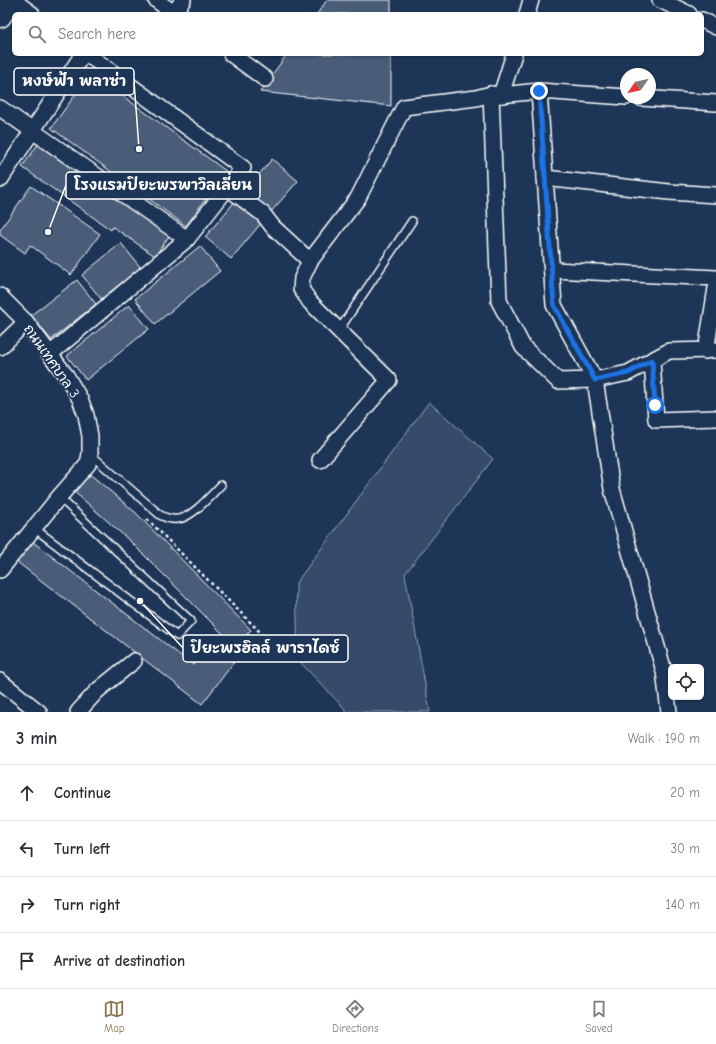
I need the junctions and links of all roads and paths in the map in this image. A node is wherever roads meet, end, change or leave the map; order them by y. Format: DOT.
graph roads {
  1 [pos="12,0"];
  2 [pos="156,0"];
  3 [pos="183,0"];
  4 [pos="531,0"];
  5 [pos="660,0"];
  6 [pos="29,12"];
  7 [pos="174,12"];
  8 [pos="176,12"];
  9 [pos="528,12"];
  10 [pos="685,12"];
  11 [pos="0,16"];
  12 [pos="704,21"];
  13 [pos="716,27"];
  14 [pos="82,56"];
  15 [pos="90,56"];
  16 [pos="234,56"];
  17 [pos="513,56"];
  18 [pos="265,79"];
  19 [pos="539,91"];
  20 [pos="496,95"];
  21 [pos="620,97"];
  22 [pos="656,99"];
  23 [pos="716,103"];
  24 [pos="0,108"];
  25 [pos="33,131"];
  26 [pos="545,178"];
  27 [pos="0,180"];
  28 [pos="228,188"];
  29 [pos="716,195"];
  30 [pos="412,221"];
  31 [pos="187,239"];
  32 [pos="310,261"];
  33 [pos="553,270"];
  34 [pos="716,278"];
  35 [pos="716,288"];
  36 [pos="0,296"];
  37 [pos="26,322"];
  38 [pos="339,330"];
  39 [pos="0,347"];
  40 [pos="711,351"];
  41 [pos="50,354"];
  42 [pos="652,360"];
  43 [pos="595,380"];
  44 [pos="716,418"];
  45 [pos="90,454"];
  46 [pos="320,460"];
  47 [pos="221,485"];
  48 [pos="60,497"];
  49 [pos="142,515"];
  50 [pos="34,528"];
  51 [pos="0,570"];
  52 [pos="262,634"];
  53 [pos="134,662"];
  54 [pos="0,681"];
  55 [pos="39,712"];
  56 [pos="78,712"];
  57 [pos="669,712"];
  1 -- 6 [label="street"];
  1 -- 11 [label="main road"];
  2 -- 7 [label="street"];
  3 -- 8 [label="street"];
  4 -- 9 [label="street"];
  5 -- 10 [label="street"];
  12 -- 13 [label="street"];
  14 -- 25 [label="street"];
  15 -- 28 [label="street"];
  16 -- 18 [label="street"];
  17 -- 20 [label="street"];
  19 -- 20 [label="street"];
  19 -- 21 [label="street"];
  19 -- 26 [label="street"];
  20 -- 32 [label="street"];
  20 -- 43 [label="street"];
  22 -- 23 [label="street"];
  24 -- 25 [label="street"];
  25 -- 27 [label="street"];
  25 -- 31 [label="street"];
  26 -- 29 [label="street"];
  26 -- 33 [label="street"];
  28 -- 31 [label="street"];
  28 -- 32 [label="street"];
  30 -- 38 [label="lane"];
  31 -- 41 [label="street"];
  32 -- 38 [label="street"];
  33 -- 34 [label="street"];
  33 -- 43 [label="street"];
  35 -- 40 [label="street"];
  36 -- 37 [label="street, ถนนเทศบาล 3"];
  37 -- 39 [label="street"];
  37 -- 41 [label="street, ถนนเทศบาล 3"];
  38 -- 46 [label="street"];
  40 -- 42 [label="street"];
  41 -- 45 [label="street, ถนนเทศบาล 3"];
  42 -- 43 [label="street"];
  42 -- 44 [label="street"];
  43 -- 57 [label="street"];
  45 -- 47 [label="lane"];
  45 -- 48 [label="street, ถนนเทศบาล 3"];
  48 -- 50 [label="street, ถนนเทศบาล 3"];
  48 -- 50 [label="lane"];
  49 -- 52 [label="path"];
  50 -- 51 [label="street, ถนนเทศบาล 3"];
  53 -- 56 [label="street"];
  54 -- 55 [label="street"];
}
